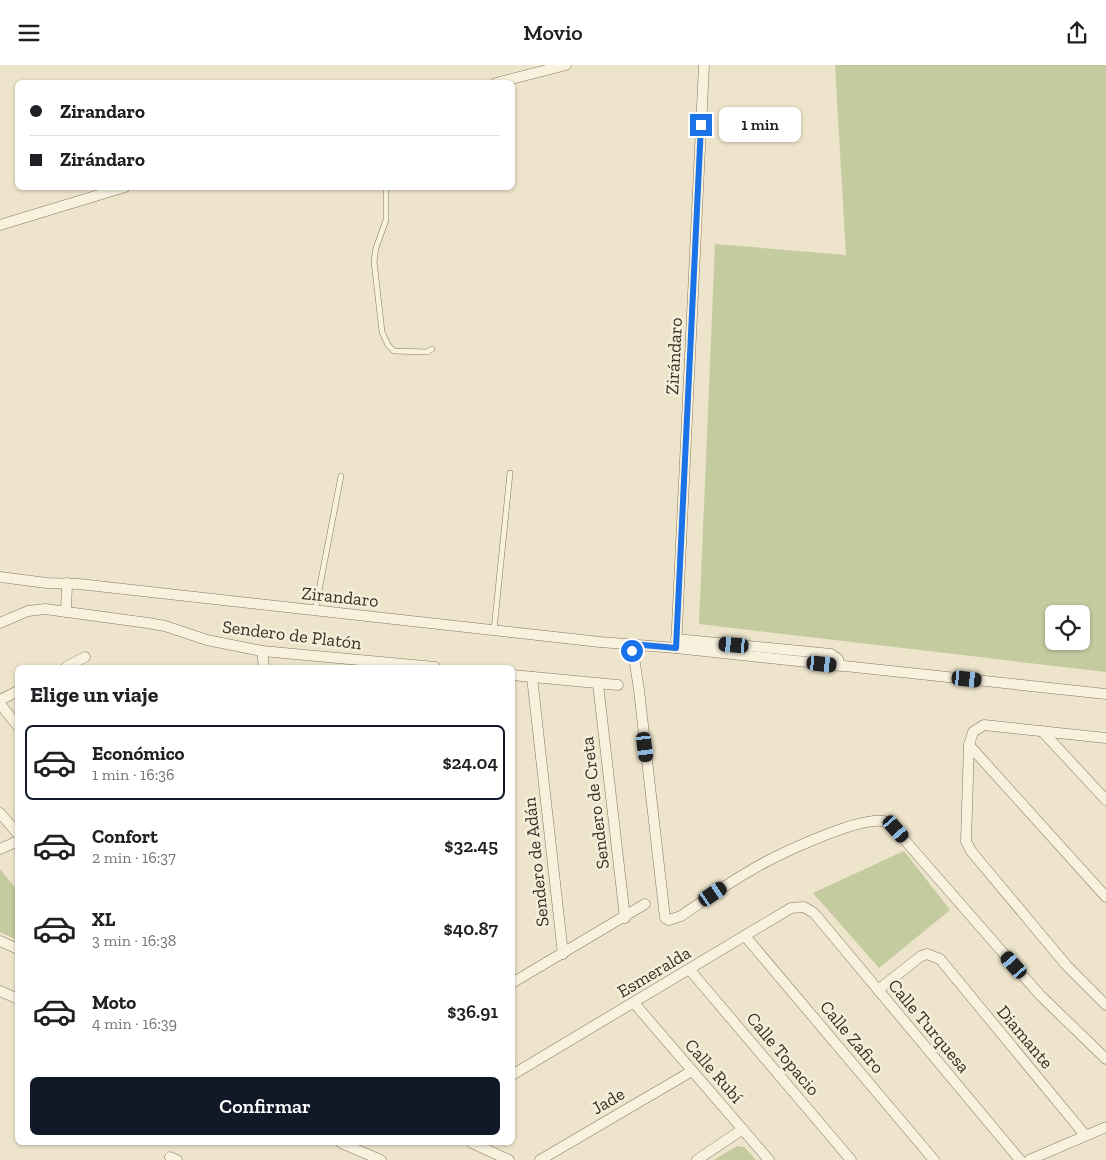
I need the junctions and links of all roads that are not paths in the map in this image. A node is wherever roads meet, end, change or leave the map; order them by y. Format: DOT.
graph roads {
  1 [pos="566,65"];
  2 [pos="704,65"];
  3 [pos="508,80"];
  4 [pos="115,190"];
  5 [pos="386,190"];
  6 [pos="0,225"];
  7 [pos="432,349"];
  8 [pos="510,473"];
  9 [pos="341,476"];
  10 [pos="0,577"];
  11 [pos="67,583"];
  12 [pos="315,611"];
  13 [pos="66,612"];
  14 [pos="0,623"];
  15 [pos="494,630"];
  16 [pos="676,643"];
  17 [pos="632,644"];
  18 [pos="262,651"];
  19 [pos="85,657"];
  20 [pos="330,663"];
  21 [pos="70,665"];
  22 [pos="264,665"];
  23 [pos="377,665"];
  24 [pos="515,675"];
  25 [pos="532,677"];
  26 [pos="598,684"];
  27 [pos="618,685"];
  28 [pos="15,692"];
  29 [pos="1106,694"];
  30 [pos="0,700"];
  31 [pos="0,704"];
  32 [pos="15,722"];
  33 [pos="1042,731"];
  34 [pos="1106,738"];
  35 [pos="969,745"];
  36 [pos="1106,800"];
  37 [pos="0,813"];
  38 [pos="15,830"];
  39 [pos="15,842"];
  40 [pos="0,849"];
  41 [pos="1106,897"];
  42 [pos="646,905"];
  43 [pos="814,913"];
  44 [pos="625,917"];
  45 [pos="745,936"];
  46 [pos="0,941"];
  47 [pos="15,948"];
  48 [pos="563,954"];
  49 [pos="689,969"];
  50 [pos="515,981"];
  51 [pos="0,991"];
  52 [pos="878,991"];
  53 [pos="15,998"];
  54 [pos="634,1003"];
  55 [pos="1106,1005"];
  56 [pos="1106,1059"];
  57 [pos="692,1071"];
  58 [pos="515,1073"];
  59 [pos="1106,1127"];
  60 [pos="743,1129"];
  61 [pos="1085,1135"];
  62 [pos="346,1145"];
  63 [pos="476,1145"];
  64 [pos="381,1160"];
  65 [pos="509,1160"];
  66 [pos="540,1160"];
  67 [pos="697,1160"];
  68 [pos="769,1160"];
  69 [pos="851,1160"];
  70 [pos="934,1160"];
  71 [pos="1020,1160"];
  72 [pos="1029,1160"];
  1 -- 3 [label="street"];
  2 -- 16 [label="street, Zirándaro"];
  4 -- 6 [label="street"];
  5 -- 7 [label="lane"];
  8 -- 15 [label="lane"];
  9 -- 12 [label="lane"];
  10 -- 11 [label="street, Zirandaro"];
  11 -- 12 [label="street, Zirandaro"];
  11 -- 13 [label="street"];
  12 -- 15 [label="street, Zirandaro"];
  13 -- 14 [label="street, Sendero de Platón"];
  13 -- 18 [label="street, Sendero de Platón"];
  15 -- 17 [label="street, Zirandaro"];
  16 -- 17 [label="street, Zirandaro"];
  16 -- 29 [label="street, Zirandaro"];
  17 -- 56 [label="street"];
  18 -- 20 [label="street, Sendero de Platón"];
  18 -- 22 [label="street"];
  19 -- 21 [label="street"];
  20 -- 23 [label="street, Sendero de Platón"];
  24 -- 25 [label="street"];
  25 -- 26 [label="street"];
  25 -- 48 [label="street, Sendero de Adán"];
  26 -- 27 [label="street"];
  26 -- 44 [label="street, Sendero de Creta"];
  28 -- 30 [label="street"];
  31 -- 32 [label="street"];
  33 -- 34 [label="street"];
  33 -- 35 [label="street"];
  33 -- 36 [label="street"];
  35 -- 41 [label="street"];
  35 -- 55 [label="street"];
  37 -- 38 [label="street"];
  39 -- 40 [label="street"];
  42 -- 44 [label="street"];
  43 -- 45 [label="street, Esmeralda"];
  43 -- 52 [label="street, Calle Turquesa"];
  44 -- 48 [label="street"];
  45 -- 49 [label="street, Esmeralda"];
  45 -- 70 [label="street, Calle Zafiro"];
  46 -- 47 [label="street"];
  48 -- 50 [label="street"];
  49 -- 54 [label="street, Esmeralda"];
  49 -- 69 [label="street, Calle Topacio"];
  51 -- 53 [label="street"];
  52 -- 61 [label="street, Diamante"];
  52 -- 71 [label="street, Calle Turquesa"];
  54 -- 57 [label="street, Calle Rubí"];
  54 -- 58 [label="street, Esmeralda"];
  57 -- 60 [label="street, Calle Rubí"];
  57 -- 66 [label="street, Jade"];
  59 -- 61 [label="street"];
  60 -- 67 [label="street"];
  60 -- 68 [label="street, Calle Rubí"];
  61 -- 72 [label="street"];
  62 -- 64 [label="street"];
  63 -- 65 [label="street"];
}
